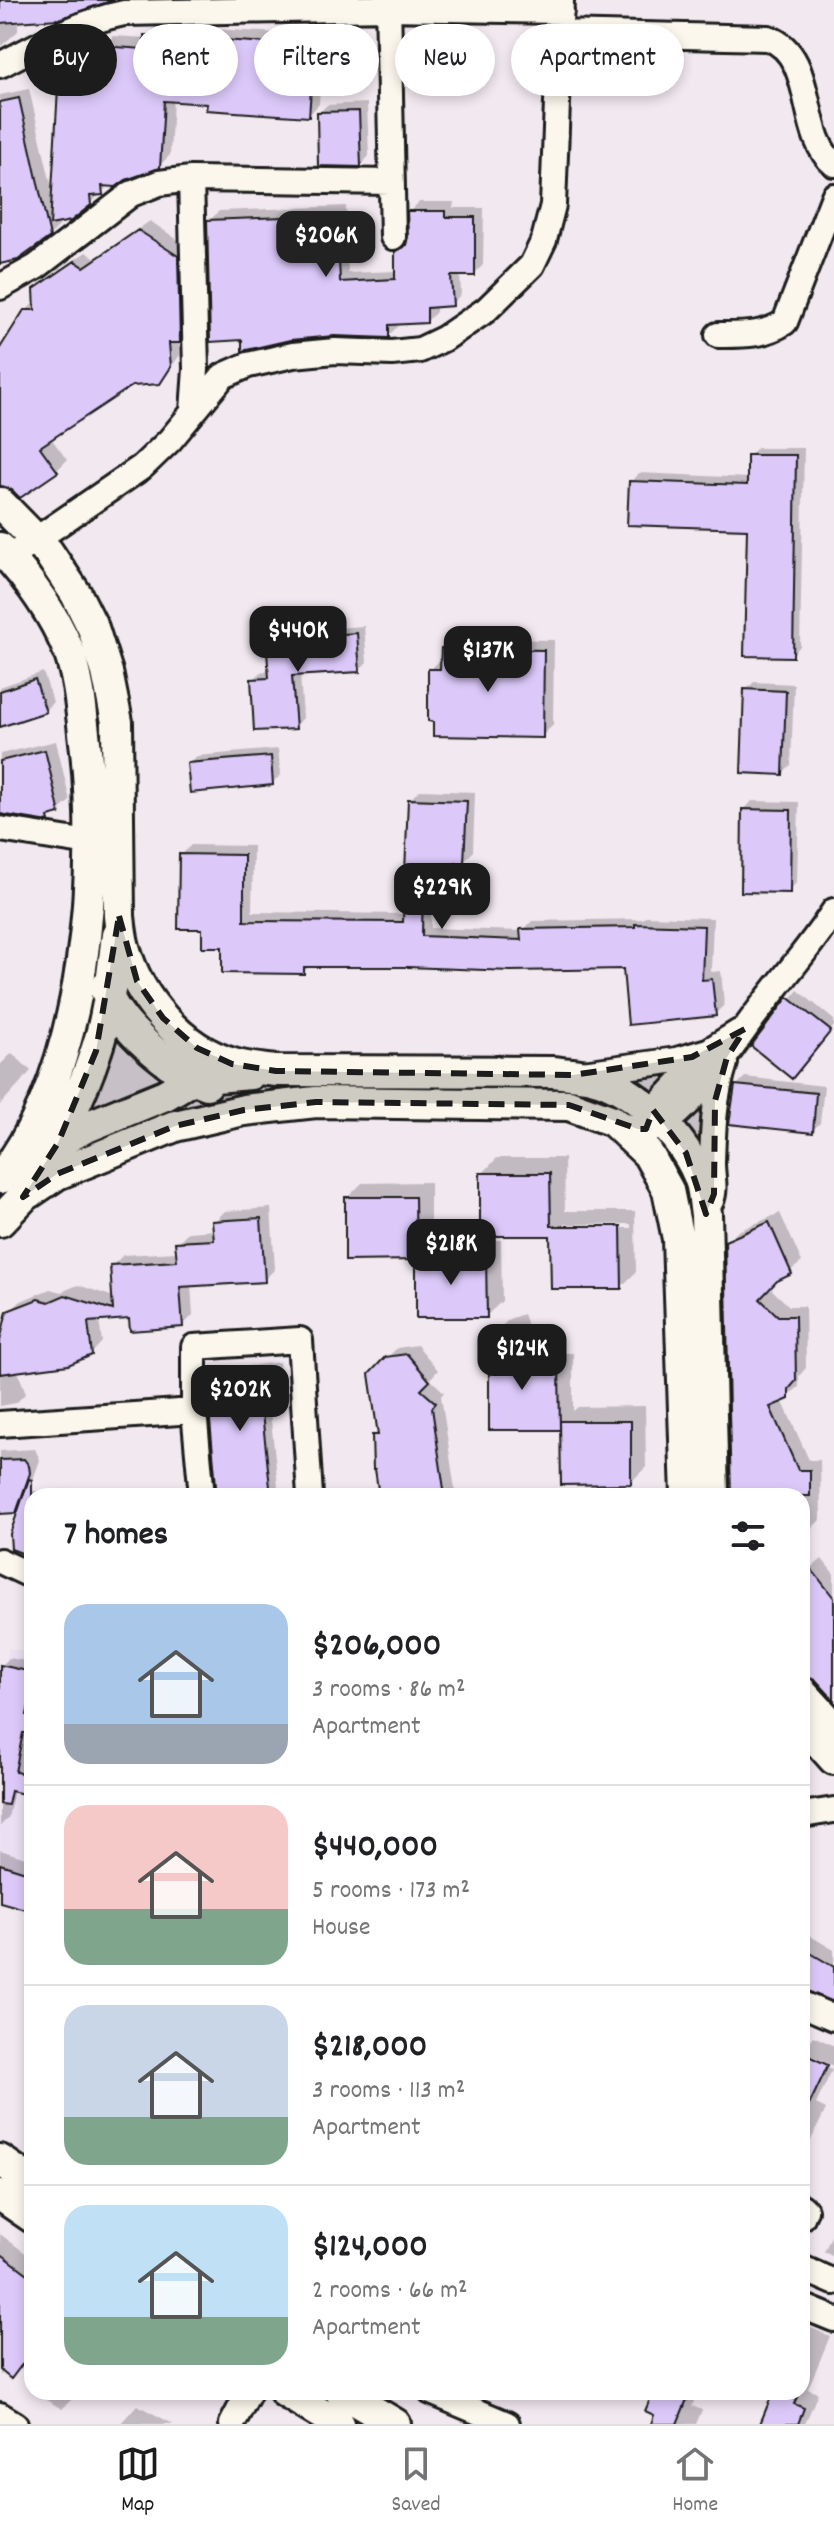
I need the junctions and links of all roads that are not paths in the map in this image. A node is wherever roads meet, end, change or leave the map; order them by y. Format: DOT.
graph roads {
  1 [pos="388,4"];
  2 [pos="561,15"];
  3 [pos="0,65"];
  4 [pos="834,164"];
  5 [pos="191,179"];
  6 [pos="391,182"];
  7 [pos="834,196"];
  8 [pos="393,237"];
  9 [pos="0,287"];
  10 [pos="718,335"];
  11 [pos="193,411"];
  12 [pos="0,503"];
  13 [pos="37,539"];
  14 [pos="4,553"];
  15 [pos="0,829"];
  16 [pos="104,845"];
  17 [pos="834,911"];
  18 [pos="119,916"];
  19 [pos="86,920"];
  20 [pos="109,1000"];
  21 [pos="718,1054"];
  22 [pos="276,1071"];
  23 [pos="573,1075"];
  24 [pos="192,1079"];
  25 [pos="272,1107"];
  26 [pos="652,1130"];
  27 [pos="58,1143"];
  28 [pos="8,1184"];
  29 [pos="706,1214"];
  30 [pos="0,1221"];
  31 [pos="194,1411"];
  32 [pos="0,1424"];
  33 [pos="201,1488"];
  34 [pos="309,1488"];
  35 [pos="687,1488"];
  36 [pos="713,1488"];
  37 [pos="0,1561"];
  38 [pos="24,1572"];
  39 [pos="810,1701"];
  40 [pos="834,1727"];
  41 [pos="810,1732"];
  42 [pos="834,1759"];
  43 [pos="834,1810"];
  44 [pos="810,1814"];
  45 [pos="810,2008"];
  46 [pos="834,2018"];
  47 [pos="0,2160"];
  48 [pos="24,2176"];
  49 [pos="0,2195"];
  50 [pos="24,2212"];
  51 [pos="810,2272"];
  52 [pos="834,2282"];
  53 [pos="810,2309"];
  54 [pos="834,2319"];
  55 [pos="245,2400"];
  56 [pos="298,2400"];
  57 [pos="354,2400"];
  58 [pos="450,2400"];
  59 [pos="0,2415"];
  60 [pos="15,2424"];
  61 [pos="232,2424"];
  62 [pos="338,2424"];
  63 [pos="395,2424"];
  64 [pos="507,2424"];
  1 -- 2 [label="street"];
  1 -- 3 [label="street"];
  1 -- 6 [label="street"];
  2 -- 4 [label="street"];
  2 -- 11 [label="street"];
  5 -- 6 [label="street"];
  5 -- 9 [label="street"];
  5 -- 11 [label="street"];
  6 -- 8 [label="street"];
  7 -- 10 [label="street"];
  11 -- 13 [label="street"];
  12 -- 13 [label="street"];
  13 -- 14 [label="street"];
  13 -- 16 [label="street"];
  14 -- 16 [label="street"];
  15 -- 16 [label="street"];
  16 -- 18 [label="street"];
  16 -- 19 [label="street"];
  17 -- 21 [label="street"];
  18 -- 20 [label="street"];
  18 -- 22 [label="street"];
  19 -- 20 [label="street"];
  19 -- 28 [label="street"];
  20 -- 24 [label="street"];
  20 -- 27 [label="street"];
  21 -- 23 [label="street"];
  21 -- 26 [label="street"];
  21 -- 29 [label="street"];
  22 -- 23 [label="street"];
  22 -- 24 [label="street"];
  23 -- 26 [label="street"];
  24 -- 25 [label="street"];
  24 -- 27 [label="street"];
  25 -- 26 [label="street"];
  25 -- 28 [label="street"];
  26 -- 29 [label="street"];
  26 -- 35 [label="street"];
  27 -- 28 [label="street"];
  28 -- 30 [label="street"];
  29 -- 36 [label="street"];
  31 -- 32 [label="street"];
  31 -- 33 [label="street"];
  31 -- 34 [label="street"];
  37 -- 38 [label="street"];
  39 -- 40 [label="street"];
  41 -- 42 [label="street"];
  43 -- 44 [label="street"];
  45 -- 46 [label="street"];
  47 -- 48 [label="street"];
  49 -- 50 [label="street"];
  51 -- 52 [label="street"];
  53 -- 54 [label="street"];
  55 -- 61 [label="street"];
  56 -- 62 [label="street"];
  57 -- 63 [label="street"];
  58 -- 64 [label="street"];
  59 -- 60 [label="street"];
}
